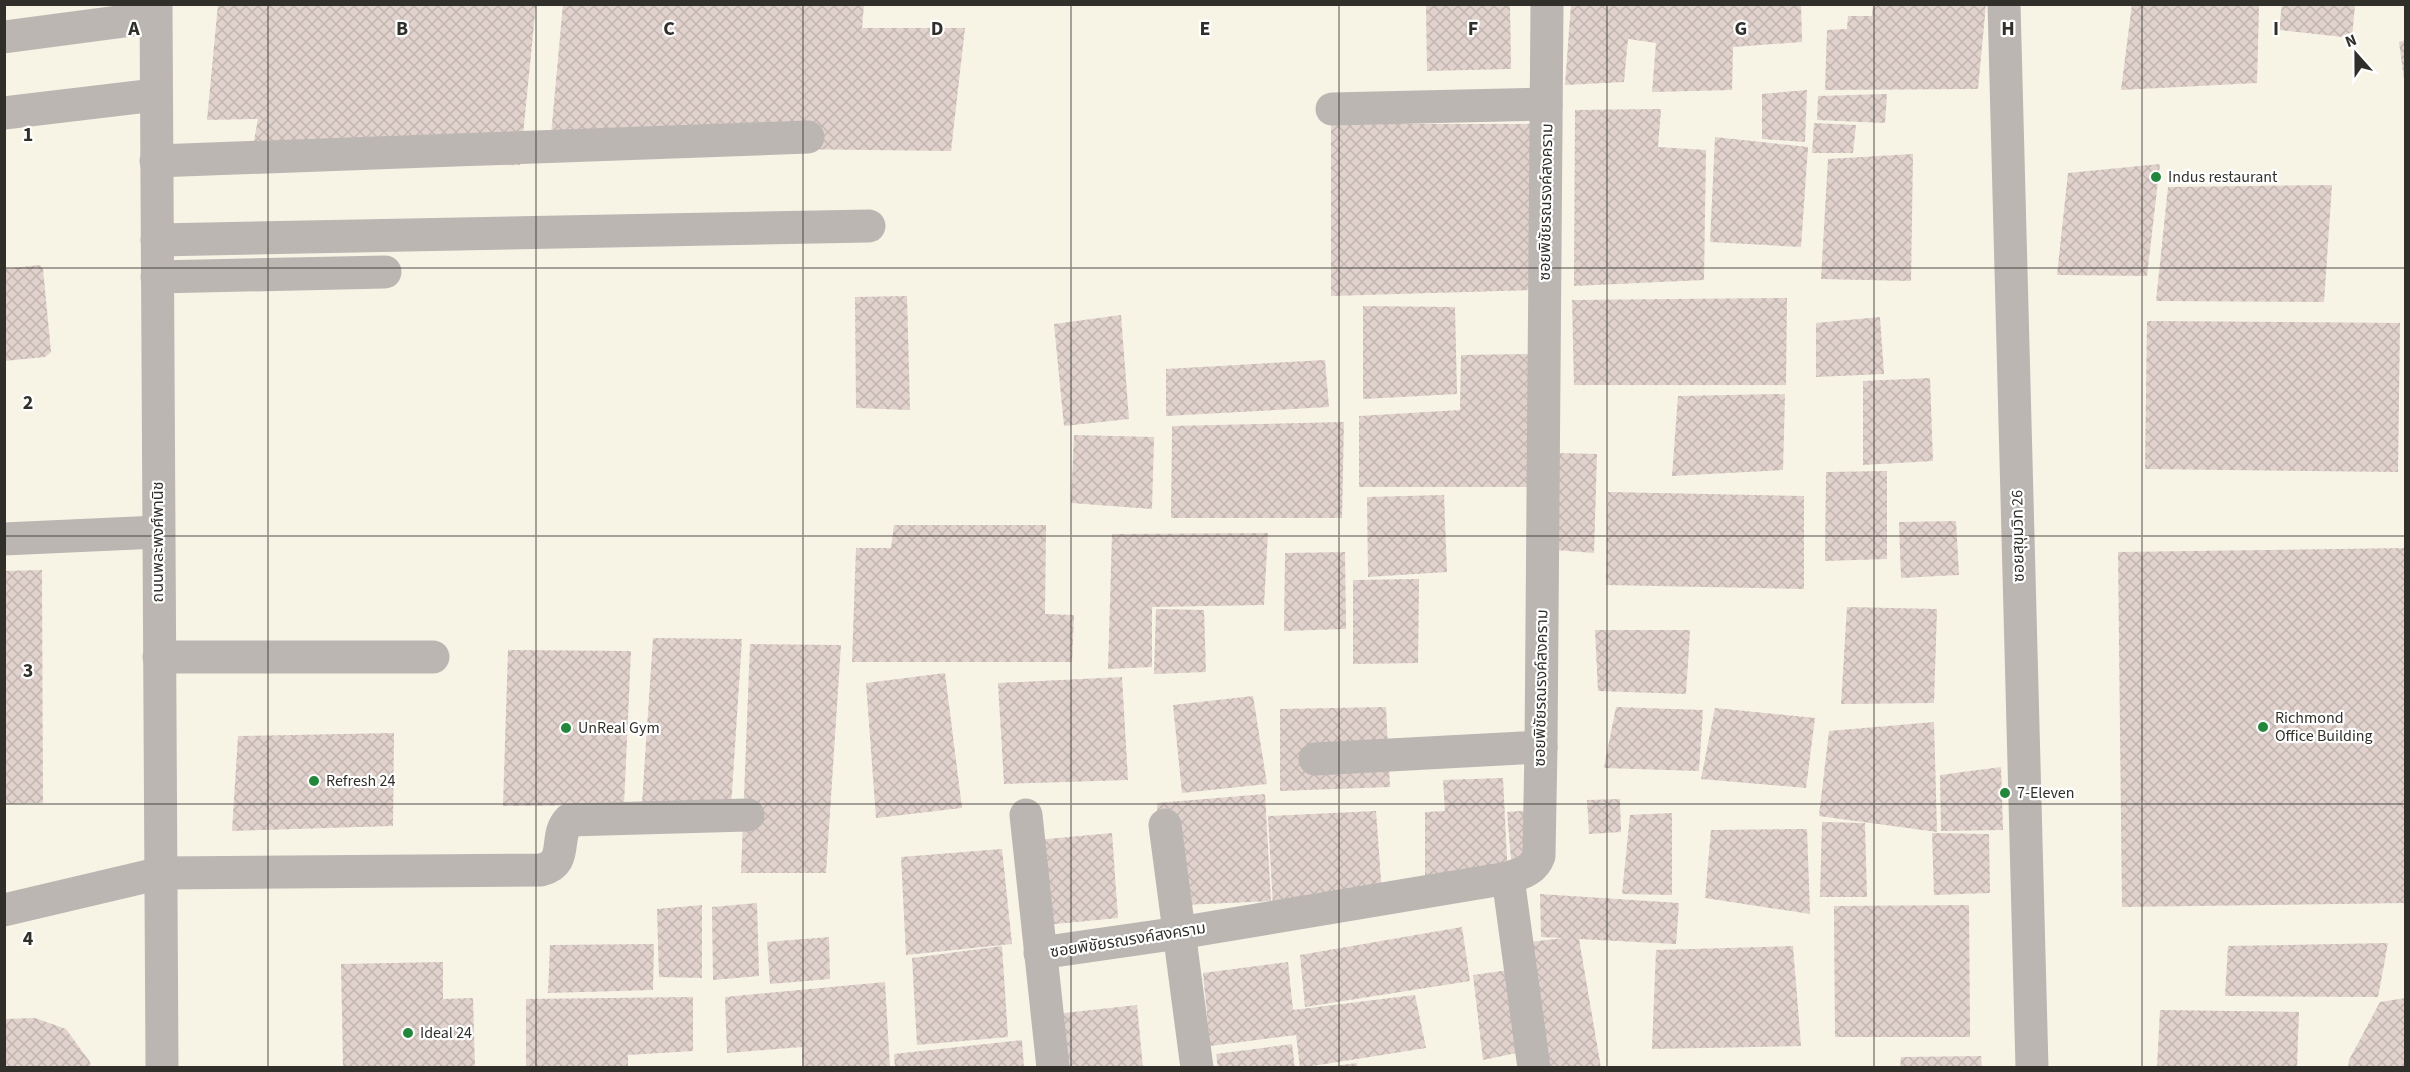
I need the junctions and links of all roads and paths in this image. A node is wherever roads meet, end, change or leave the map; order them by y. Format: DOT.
graph roads {
  1 [pos="1547,4"];
  2 [pos="2004,4"];
  3 [pos="156,11"];
  4 [pos="4,38"];
  5 [pos="155,95"];
  6 [pos="1546,104"];
  7 [pos="1332,109"];
  8 [pos="4,113"];
  9 [pos="808,137"];
  10 [pos="156,161"];
  11 [pos="869,226"];
  12 [pos="157,240"];
  13 [pos="385,272"];
  14 [pos="157,277"];
  15 [pos="158,532"];
  16 [pos="4,540"];
  17 [pos="159,657"];
  18 [pos="433,657"];
  19 [pos="1541,747"];
  20 [pos="1315,759"];
  21 [pos="748,815"];
  22 [pos="1026,815"];
  23 [pos="1165,825"];
  24 [pos="161,873"];
  25 [pos="1508,878"];
  26 [pos="4,910"];
  27 [pos="1179,933"];
  28 [pos="1040,953"];
  29 [pos="162,1068"];
  30 [pos="1053,1068"];
  31 [pos="1197,1068"];
  32 [pos="1534,1068"];
  33 [pos="2032,1068"];
  1 -- 6 [label="street, ซอยพิชัยรณรงค์สงคราม"];
  2 -- 33 [label="street, ซอยสุขุมวิท 26"];
  3 -- 4 [label="street"];
  3 -- 5 [label="street, ถนนพละพงศ์พานิช"];
  5 -- 8 [label="street"];
  5 -- 10 [label="street, ถนนพละพงศ์พานิช"];
  6 -- 7 [label="street"];
  6 -- 19 [label="street, ซอยพิชัยรณรงค์สงคราม"];
  9 -- 10 [label="street"];
  10 -- 12 [label="street, ถนนพละพงศ์พานิช"];
  11 -- 12 [label="street"];
  12 -- 14 [label="street, ถนนพละพงศ์พานิช"];
  13 -- 14 [label="street"];
  14 -- 15 [label="street, ถนนพละพงศ์พานิช"];
  15 -- 16 [label="street"];
  15 -- 17 [label="street, ถนนพละพงศ์พานิช"];
  17 -- 18 [label="street"];
  17 -- 24 [label="street, ถนนพละพงศ์พานิช"];
  19 -- 20 [label="street"];
  19 -- 25 [label="street, ซอยพิชัยรณรงค์สงคราม"];
  21 -- 24 [label="street"];
  22 -- 28 [label="street"];
  23 -- 27 [label="street"];
  24 -- 26 [label="street"];
  24 -- 29 [label="street, ถนนพละพงศ์พานิช"];
  25 -- 27 [label="street, ซอยพิชัยรณรงค์สงคราม"];
  25 -- 32 [label="street"];
  27 -- 28 [label="street, ซอยพิชัยรณรงค์สงคราม"];
  27 -- 31 [label="street"];
  28 -- 30 [label="street"];
}
